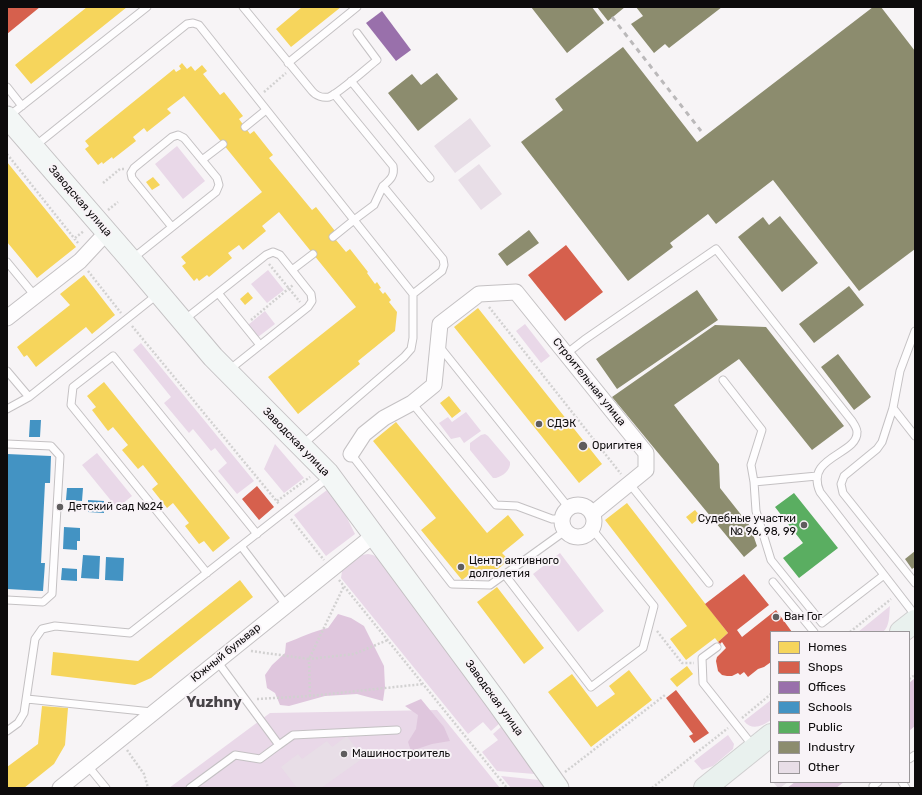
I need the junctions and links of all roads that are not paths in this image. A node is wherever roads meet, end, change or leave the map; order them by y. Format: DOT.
graph roads {
  1 [pos="147,7"];
  2 [pos="357,7"];
  3 [pos="245,8"];
  4 [pos="357,33"];
  5 [pos="290,65"];
  6 [pos="351,81"];
  7 [pos="7,87"];
  8 [pos="334,94"];
  9 [pos="266,110"];
  10 [pos="12,113"];
  11 [pos="245,127"];
  12 [pos="223,144"];
  13 [pos="33,148"];
  14 [pos="202,160"];
  15 [pos="430,178"];
  16 [pos="383,186"];
  17 [pos="354,220"];
  18 [pos="106,222"];
  19 [pos="172,227"];
  20 [pos="334,237"];
  21 [pos="313,254"];
  22 [pos="131,260"];
  23 [pos="7,262"];
  24 [pos="292,270"];
  25 [pos="159,293"];
  26 [pos="218,293"];
  27 [pos="413,294"];
  28 [pos="35,296"];
  29 [pos="7,318"];
  30 [pos="182,321"];
  31 [pos="915,331"];
  32 [pos="438,344"];
  33 [pos="260,345"];
  34 [pos="566,354"];
  35 [pos="7,370"];
  36 [pos="227,371"];
  37 [pos="723,380"];
  38 [pos="29,397"];
  39 [pos="412,403"];
  40 [pos="893,408"];
  41 [pos="7,409"];
  42 [pos="915,436"];
  43 [pos="7,444"];
  44 [pos="301,447"];
  45 [pos="351,454"];
  46 [pos="320,476"];
  47 [pos="817,476"];
  48 [pos="754,482"];
  49 [pos="628,483"];
  50 [pos="565,519"];
  51 [pos="592,521"];
  52 [pos="257,534"];
  53 [pos="374,535"];
  54 [pos="241,546"];
  55 [pos="207,573"];
  56 [pos="505,575"];
  57 [pos="884,575"];
  58 [pos="773,582"];
  59 [pos="708,583"];
  60 [pos="915,583"];
  61 [pos="7,600"];
  62 [pos="286,605"];
  63 [pos="915,615"];
  64 [pos="915,621"];
  65 [pos="813,631"];
  66 [pos="902,631"];
  67 [pos="717,647"];
  68 [pos="217,661"];
  69 [pos="27,699"];
  70 [pos="154,712"];
  71 [pos="397,730"];
  72 [pos="7,731"];
  73 [pos="279,745"];
  74 [pos="766,746"];
  75 [pos="88,766"];
  76 [pos="556,784"];
  77 [pos="60,788"];
  78 [pos="106,788"];
  79 [pos="190,788"];
  80 [pos="705,788"];
  81 [pos="728,788"];
  1 -- 10 [label="lane"];
  2 -- 5 [label="lane"];
  3 -- 5 [label="lane"];
  4 -- 6 [label="lane"];
  5 -- 8 [label="lane"];
  6 -- 8 [label="lane"];
  6 -- 15 [label="lane"];
  7 -- 10 [label="lane"];
  8 -- 16 [label="lane"];
  9 -- 11 [label="lane"];
  9 -- 13 [label="lane"];
  9 -- 17 [label="lane"];
  10 -- 13 [label="street, Заводская улица"];
  12 -- 14 [label="lane"];
  13 -- 18 [label="street, Заводская улица"];
  14 -- 19 [label="lane"];
  14 -- 19 [label="lane"];
  16 -- 17 [label="lane"];
  16 -- 27 [label="lane"];
  17 -- 20 [label="lane"];
  17 -- 27 [label="lane"];
  18 -- 22 [label="street, Заводская улица"];
  18 -- 28 [label="street"];
  19 -- 22 [label="lane"];
  21 -- 24 [label="lane"];
  22 -- 25 [label="street, Заводская улица"];
  23 -- 28 [label="lane"];
  24 -- 26 [label="lane"];
  24 -- 33 [label="lane"];
  25 -- 30 [label="street, Заводская улица"];
  25 -- 38 [label="lane"];
  26 -- 30 [label="lane"];
  26 -- 33 [label="lane"];
  27 -- 44 [label="lane"];
  28 -- 29 [label="street"];
  30 -- 36 [label="street, Заводская улица"];
  31 -- 40 [label="lane"];
  32 -- 34 [label="street, Строительная улица"];
  32 -- 39 [label="street"];
  32 -- 50 [label="lane"];
  33 -- 36 [label="lane"];
  34 -- 47 [label="lane"];
  34 -- 49 [label="street, Строительная улица"];
  35 -- 38 [label="lane"];
  36 -- 44 [label="street, Заводская улица"];
  37 -- 48 [label="lane"];
  38 -- 41 [label="lane"];
  39 -- 45 [label="street"];
  39 -- 50 [label="lane"];
  40 -- 42 [label="lane"];
  40 -- 60 [label="lane"];
  43 -- 61 [label="lane"];
  44 -- 46 [label="street, Заводская улица"];
  45 -- 56 [label="lane"];
  46 -- 52 [label="lane"];
  46 -- 53 [label="street, Заводская улица"];
  47 -- 48 [label="lane"];
  47 -- 57 [label="lane"];
  48 -- 57 [label="lane"];
  49 -- 51 [label="street, Строительная улица"];
  49 -- 59 [label="lane"];
  50 -- 51 [label="street"];
  50 -- 51 [label="street, Строительная улица"];
  50 -- 56 [label="lane"];
  51 -- 56 [label="lane"];
  52 -- 54 [label="lane"];
  52 -- 55 [label="lane"];
  53 -- 62 [label="street, Южный бульвар"];
  53 -- 76 [label="street, Заводская улица"];
  54 -- 55 [label="lane"];
  54 -- 62 [label="lane"];
  55 -- 69 [label="lane"];
  57 -- 63 [label="lane"];
  58 -- 65 [label="lane"];
  62 -- 68 [label="street, Южный бульвар"];
  64 -- 66 [label="main road"];
  67 -- 74 [label="lane"];
  68 -- 70 [label="street, Южный бульвар"];
  68 -- 73 [label="lane"];
  69 -- 70 [label="lane"];
  69 -- 72 [label="lane"];
  70 -- 75 [label="street, Южный бульвар"];
  71 -- 73 [label="lane"];
  73 -- 79 [label="lane"];
  74 -- 80 [label="main road"];
  74 -- 81 [label="main road"];
  75 -- 77 [label="street, Южный бульвар"];
  75 -- 78 [label="lane"];
}
